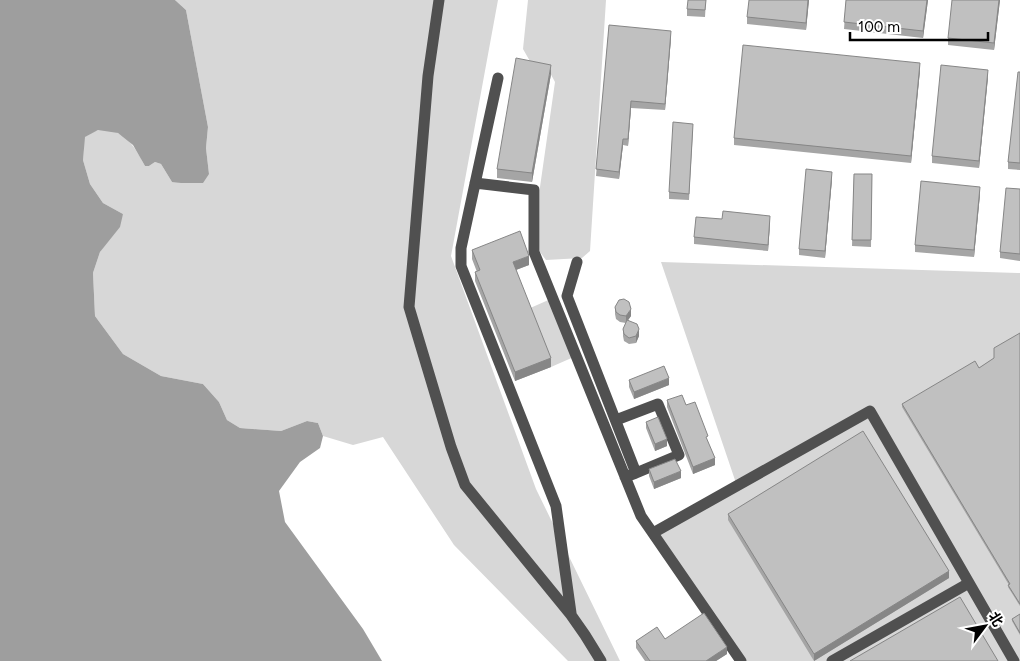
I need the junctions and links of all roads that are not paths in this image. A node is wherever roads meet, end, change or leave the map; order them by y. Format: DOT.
graph roads {
  1 [pos="439,0"];
  2 [pos="498,78"];
  3 [pos="475,183"];
  4 [pos="577,262"];
  5 [pos="616,420"];
  6 [pos="631,475"];
  7 [pos="653,533"];
  8 [pos="969,583"];
  9 [pos="571,615"];
  10 [pos="601,661"];
  11 [pos="742,661"];
  12 [pos="832,661"];
  13 [pos="1014,661"];
  1 -- 9 [label="street"];
  2 -- 3 [label="street"];
  3 -- 6 [label="street"];
  3 -- 9 [label="street"];
  4 -- 5 [label="street"];
  5 -- 6 [label="street"];
  5 -- 6 [label="street"];
  6 -- 7 [label="street"];
  7 -- 8 [label="street"];
  7 -- 11 [label="street"];
  8 -- 12 [label="street"];
  8 -- 13 [label="street"];
  9 -- 10 [label="street"];
}
